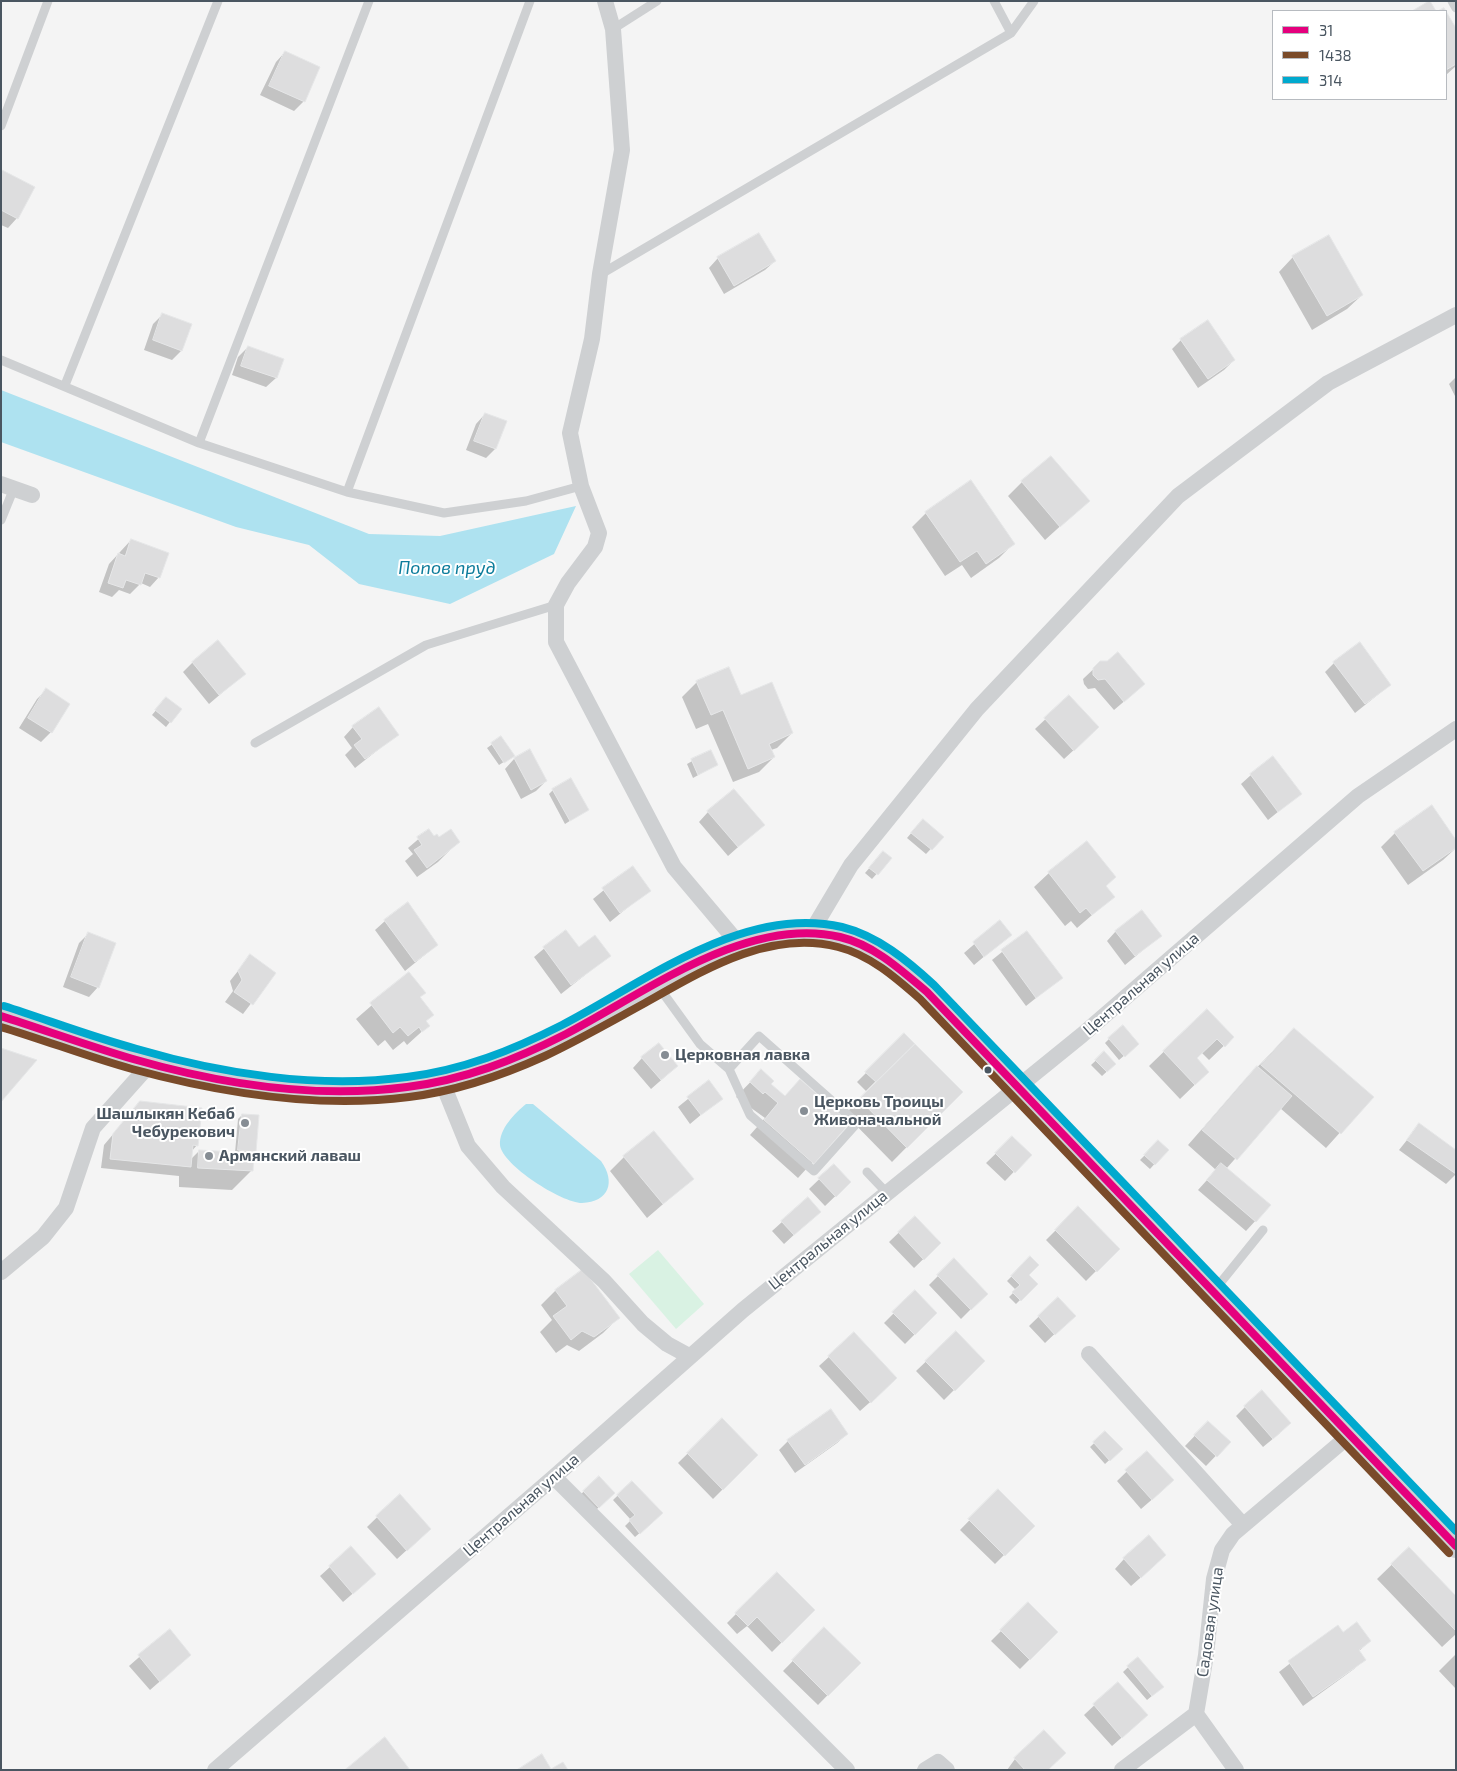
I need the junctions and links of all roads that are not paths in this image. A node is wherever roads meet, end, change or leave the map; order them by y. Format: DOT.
graph roads {
  1 [pos="48,1"];
  2 [pos="218,1"];
  3 [pos="369,1"];
  4 [pos="530,1"];
  5 [pos="605,1"];
  6 [pos="657,1"];
  7 [pos="994,1"];
  8 [pos="1034,1"];
  9 [pos="1452,1"];
  10 [pos="1456,8"];
  11 [pos="613,29"];
  12 [pos="1011,33"];
  13 [pos="1,126"];
  14 [pos="600,274"];
  15 [pos="1456,315"];
  16 [pos="1,360"];
  17 [pos="65,385"];
  18 [pos="198,444"];
  19 [pos="8,486"];
  20 [pos="581,486"];
  21 [pos="347,492"];
  22 [pos="32,495"];
  23 [pos="1,520"];
  24 [pos="556,605"];
  25 [pos="1456,729"];
  26 [pos="255,743"];
  27 [pos="810,934"];
  28 [pos="738,944"];
  29 [pos="657,985"];
  30 [pos="1,1016"];
  31 [pos="151,1063"];
  32 [pos="729,1069"];
  33 [pos="442,1082"];
  34 [pos="1017,1086"];
  35 [pos="867,1172"];
  36 [pos="886,1192"];
  37 [pos="1263,1230"];
  38 [pos="1,1272"];
  39 [pos="1213,1292"];
  40 [pos="1090,1354"];
  41 [pos="690,1356"];
  42 [pos="1350,1435"];
  43 [pos="554,1477"];
  44 [pos="1243,1525"];
  45 [pos="1456,1546"];
  46 [pos="1196,1714"];
  47 [pos="214,1770"];
  48 [pos="847,1770"];
  49 [pos="925,1770"];
  50 [pos="947,1770"];
  51 [pos="1122,1770"];
  52 [pos="1236,1770"];
  1 -- 13 [label="lane"];
  2 -- 17 [label="lane"];
  3 -- 18 [label="lane"];
  4 -- 21 [label="lane"];
  5 -- 11 [label="street"];
  6 -- 11 [label="lane"];
  7 -- 12 [label="lane"];
  8 -- 12 [label="lane"];
  9 -- 10 [label="lane"];
  11 -- 14 [label="street"];
  12 -- 14 [label="lane"];
  14 -- 20 [label="street"];
  15 -- 27 [label="street"];
  16 -- 17 [label="lane"];
  17 -- 18 [label="lane"];
  18 -- 21 [label="lane"];
  19 -- 22 [label="street"];
  19 -- 23 [label="lane"];
  20 -- 21 [label="lane"];
  20 -- 24 [label="street"];
  24 -- 26 [label="lane"];
  24 -- 28 [label="street"];
  25 -- 34 [label="street, Центральная улица"];
  27 -- 28 [label="main road"];
  27 -- 34 [label="main road"];
  28 -- 29 [label="main road"];
  29 -- 32 [label="lane"];
  29 -- 33 [label="main road"];
  30 -- 31 [label="main road"];
  31 -- 33 [label="main road"];
  31 -- 38 [label="street"];
  32 -- 32 [label="lane"];
  33 -- 41 [label="street"];
  34 -- 36 [label="street, Центральная улица"];
  34 -- 39 [label="main road"];
  35 -- 36 [label="lane"];
  36 -- 41 [label="street, Центральная улица"];
  37 -- 39 [label="lane"];
  39 -- 42 [label="main road"];
  40 -- 44 [label="street"];
  41 -- 43 [label="street, Центральная улица"];
  42 -- 44 [label="street, Садовая улица"];
  42 -- 45 [label="main road"];
  43 -- 47 [label="street, Центральная улица"];
  43 -- 48 [label="street"];
  44 -- 46 [label="street, Садовая улица"];
  46 -- 51 [label="street"];
  46 -- 52 [label="street"];
  49 -- 50 [label="street"];
}
